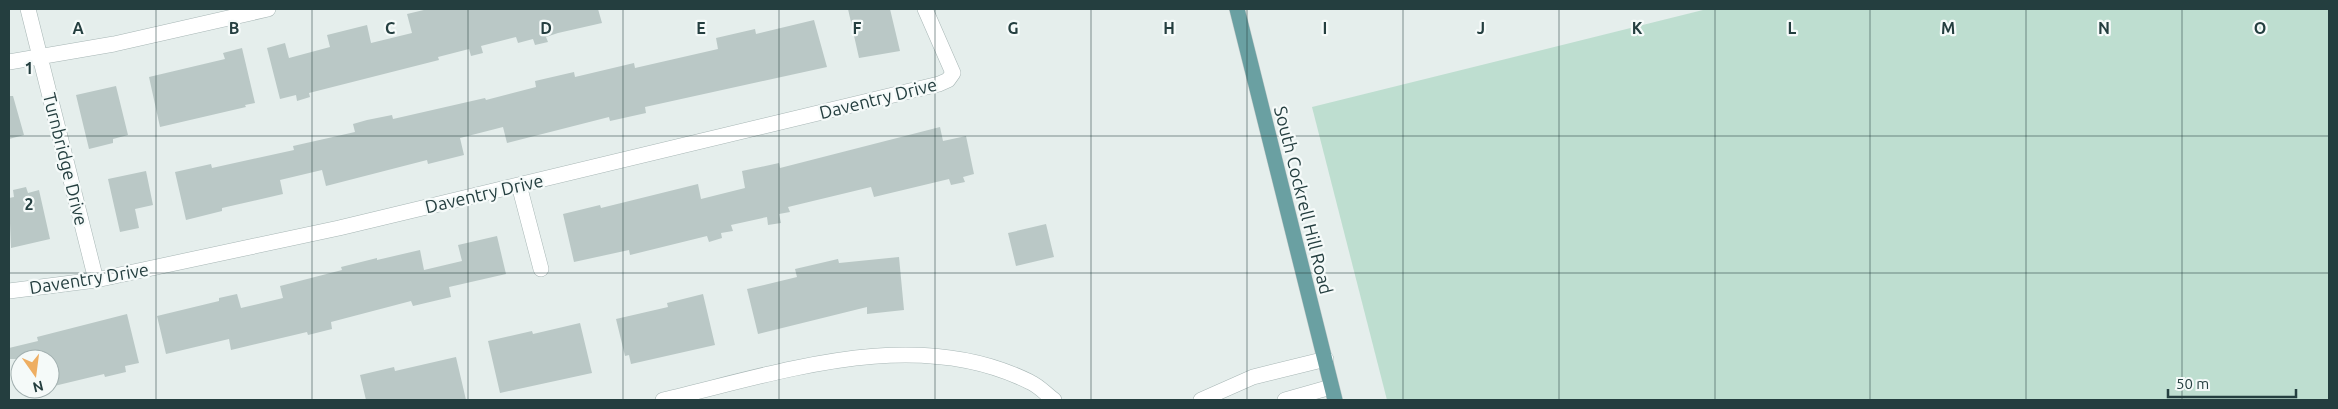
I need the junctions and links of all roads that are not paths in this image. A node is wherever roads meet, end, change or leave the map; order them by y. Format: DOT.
graph roads {
  1 [pos="28,9"];
  2 [pos="268,9"];
  3 [pos="924,9"];
  4 [pos="1237,9"];
  5 [pos="41,58"];
  6 [pos="9,62"];
  7 [pos="519,185"];
  8 [pos="541,268"];
  9 [pos="96,280"];
  10 [pos="9,291"];
  11 [pos="1326,359"];
  12 [pos="1333,394"];
  13 [pos="663,400"];
  14 [pos="1054,400"];
  15 [pos="1201,400"];
  16 [pos="1285,400"];
  1 -- 5 [label="street, Turnbridge Drive"];
  2 -- 5 [label="street"];
  3 -- 7 [label="street, Daventry Drive"];
  4 -- 11 [label="main road, South Cockrell Hill Road"];
  5 -- 6 [label="street"];
  5 -- 9 [label="street, Turnbridge Drive"];
  7 -- 8 [label="street"];
  7 -- 9 [label="street, Daventry Drive"];
  9 -- 10 [label="street, Daventry Drive"];
  11 -- 12 [label="main road, South Cockrell Hill Road"];
  11 -- 15 [label="street"];
  12 -- 16 [label="street"];
  13 -- 14 [label="street"];
}
